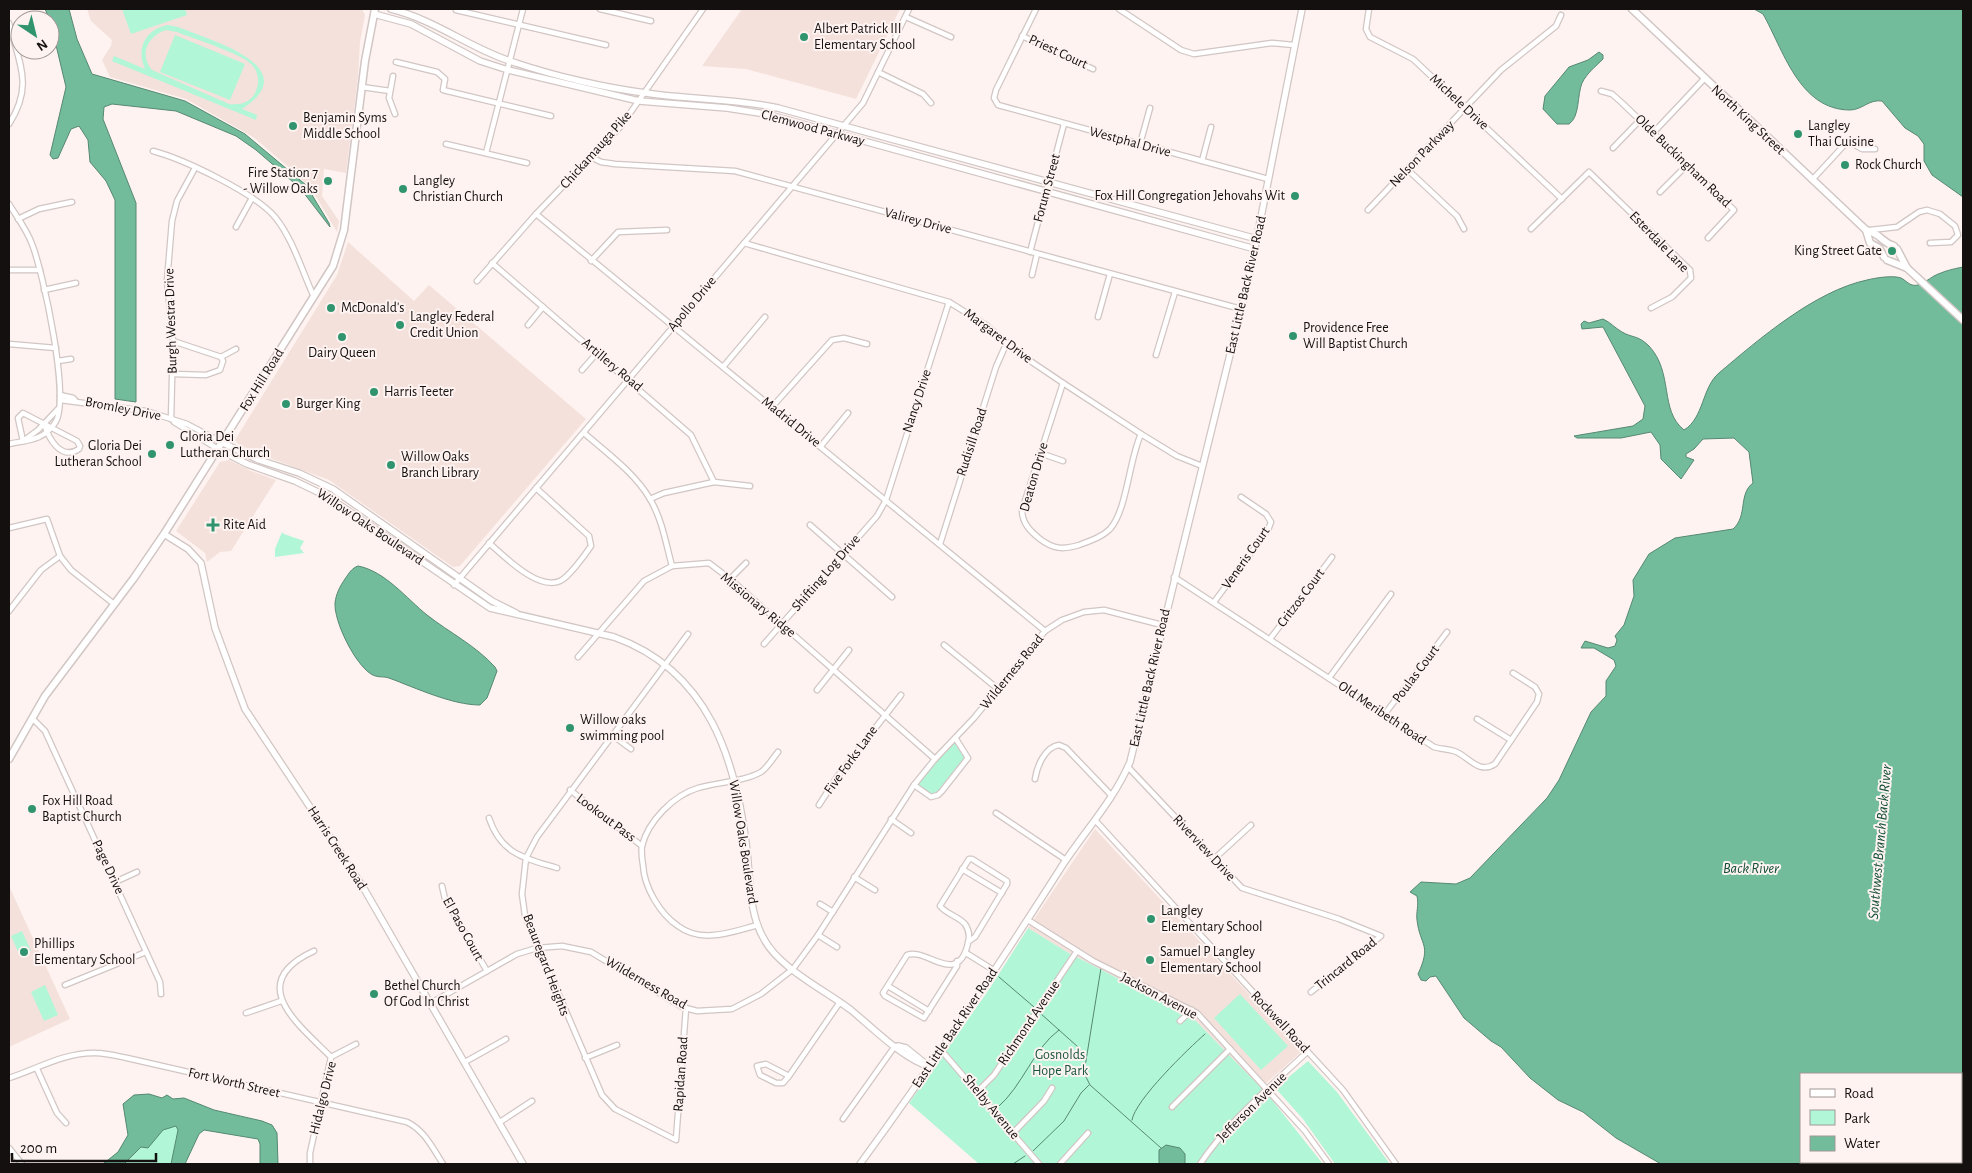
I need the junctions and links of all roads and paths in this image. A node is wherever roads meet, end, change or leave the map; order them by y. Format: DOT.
graph roads {
  1 [pos="391,9"];
  2 [pos="523,9"];
  3 [pos="600,9"];
  4 [pos="703,9"];
  5 [pos="909,9"];
  6 [pos="1036,9"];
  7 [pos="1119,9"];
  8 [pos="1302,9"];
  9 [pos="1369,9"];
  10 [pos="1632,9"];
  11 [pos="456,10"];
  12 [pos="375,11"];
  13 [pos="1561,15"];
  14 [pos="906,17"];
  15 [pos="651,20"];
  16 [pos="519,25"];
  17 [pos="1022,36"];
  18 [pos="950,37"];
  19 [pos="606,45"];
  20 [pos="1294,45"];
  21 [pos="16,60"];
  22 [pos="510,61"];
  23 [pos="396,62"];
  24 [pos="1093,69"];
  25 [pos="508,70"];
  26 [pos="878,72"];
  27 [pos="393,76"];
  28 [pos="1704,79"];
  29 [pos="362,87"];
  30 [pos="390,91"];
  31 [pos="1601,91"];
  32 [pos="645,93"];
  33 [pos="639,101"];
  34 [pos="931,103"];
  35 [pos="499,104"];
  36 [pos="1150,108"];
  37 [pos="1466,108"];
  38 [pos="395,114"];
  39 [pos="551,116"];
  40 [pos="1640,120"];
  41 [pos="9,124"];
  42 [pos="1064,124"];
  43 [pos="843,127"];
  44 [pos="1211,127"];
  45 [pos="1653,133"];
  46 [pos="836,135"];
  47 [pos="446,144"];
  48 [pos="1140,144"];
  49 [pos="1613,148"];
  50 [pos="1875,149"];
  51 [pos="153,151"];
  52 [pos="486,153"];
  53 [pos="591,157"];
  54 [pos="1202,161"];
  55 [pos="527,163"];
  56 [pos="1687,165"];
  57 [pos="195,168"];
  58 [pos="1407,169"];
  59 [pos="1268,179"];
  60 [pos="1812,180"];
  61 [pos="1048,182"];
  62 [pos="793,186"];
  63 [pos="1045,192"];
  64 [pos="1660,192"];
  65 [pos="252,198"];
  66 [pos="1562,199"];
  67 [pos="72,202"];
  68 [pos="9,204"];
  69 [pos="1368,210"];
  70 [pos="536,214"];
  71 [pos="18,219"];
  72 [pos="236,227"];
  73 [pos="1464,229"];
  74 [pos="667,230"];
  75 [pos="1531,230"];
  76 [pos="1866,230"];
  77 [pos="1708,238"];
  78 [pos="1257,239"];
  79 [pos="744,243"];
  80 [pos="1930,243"];
  81 [pos="1255,249"];
  82 [pos="1030,252"];
  83 [pos="1037,254"];
  84 [pos="591,261"];
  85 [pos="492,263"];
  86 [pos="1907,268"];
  87 [pos="9,270"];
  88 [pos="40,270"];
  89 [pos="1110,274"];
  90 [pos="1032,275"];
  91 [pos="476,280"];
  92 [pos="76,283"];
  93 [pos="44,290"];
  94 [pos="1175,292"];
  95 [pos="314,298"];
  96 [pos="949,302"];
  97 [pos="543,308"];
  98 [pos="1651,308"];
  99 [pos="1241,309"];
  100 [pos="765,317"];
  101 [pos="1098,317"];
  102 [pos="1963,320"];
  103 [pos="528,324"];
  104 [pos="673,328"];
  105 [pos="173,341"];
  106 [pos="1007,342"];
  107 [pos="9,344"];
  108 [pos="867,344"];
  109 [pos="56,348"];
  110 [pos="236,349"];
  111 [pos="597,353"];
  112 [pos="1156,355"];
  113 [pos="221,357"];
  114 [pos="71,359"];
  115 [pos="58,361"];
  116 [pos="723,367"];
  117 [pos="582,370"];
  118 [pos="173,374"];
  119 [pos="629,380"];
  120 [pos="1063,383"];
  121 [pos="60,397"];
  122 [pos="772,407"];
  123 [pos="58,409"];
  124 [pos="848,412"];
  125 [pos="171,419"];
  126 [pos="44,424"];
  127 [pos="51,428"];
  128 [pos="47,432"];
  129 [pos="584,433"];
  130 [pos="1141,434"];
  131 [pos="23,441"];
  132 [pos="223,442"];
  133 [pos="9,444"];
  134 [pos="821,446"];
  135 [pos="218,450"];
  136 [pos="1040,454"];
  137 [pos="1063,461"];
  138 [pos="1202,466"];
  139 [pos="714,482"];
  140 [pos="750,486"];
  141 [pos="536,488"];
  142 [pos="1241,497"];
  143 [pos="650,499"];
  144 [pos="886,500"];
  145 [pos="810,525"];
  146 [pos="9,528"];
  147 [pos="164,534"];
  148 [pos="489,543"];
  149 [pos="940,544"];
  150 [pos="844,554"];
  151 [pos="60,556"];
  152 [pos="1332,556"];
  153 [pos="746,562"];
  154 [pos="672,566"];
  155 [pos="1174,577"];
  156 [pos="460,578"];
  157 [pos="730,579"];
  158 [pos="454,585"];
  159 [pos="1391,594"];
  160 [pos="892,598"];
  161 [pos="1214,602"];
  162 [pos="114,604"];
  163 [pos="9,611"];
  164 [pos="516,613"];
  165 [pos="782,624"];
  166 [pos="1162,625"];
  167 [pos="1045,631"];
  168 [pos="1448,632"];
  169 [pos="597,633"];
  170 [pos="688,634"];
  171 [pos="1270,639"];
  172 [pos="764,644"];
  173 [pos="944,645"];
  174 [pos="849,650"];
  175 [pos="578,658"];
  176 [pos="665,665"];
  177 [pos="833,668"];
  178 [pos="1513,673"];
  179 [pos="1329,678"];
  180 [pos="998,689"];
  181 [pos="816,690"];
  182 [pos="901,695"];
  183 [pos="884,715"];
  184 [pos="1384,715"];
  185 [pos="32,718"];
  186 [pos="1477,719"];
  187 [pos="612,735"];
  188 [pos="956,739"];
  189 [pos="1511,740"];
  190 [pos="631,749"];
  191 [pos="778,752"];
  192 [pos="9,759"];
  193 [pos="935,759"];
  194 [pos="1128,767"];
  195 [pos="734,779"];
  196 [pos="1035,779"];
  197 [pos="914,784"];
  198 [pos="570,790"];
  199 [pos="1111,795"];
  200 [pos="819,806"];
  201 [pos="996,813"];
  202 [pos="489,818"];
  203 [pos="891,819"];
  204 [pos="1095,820"];
  205 [pos="1251,825"];
  206 [pos="912,833"];
  207 [pos="642,846"];
  208 [pos="526,858"];
  209 [pos="1214,859"];
  210 [pos="1066,860"];
  211 [pos="556,868"];
  212 [pos="962,869"];
  213 [pos="137,872"];
  214 [pos="854,877"];
  215 [pos="115,882"];
  216 [pos="442,886"];
  217 [pos="875,890"];
  218 [pos="1002,893"];
  219 [pos="820,904"];
  220 [pos="833,912"];
  221 [pos="1028,920"];
  222 [pos="758,925"];
  223 [pos="818,936"];
  224 [pos="1380,936"];
  225 [pos="968,942"];
  226 [pos="537,948"];
  227 [pos="837,948"];
  228 [pos="314,951"];
  229 [pos="1077,951"];
  230 [pos="146,952"];
  231 [pos="966,953"];
  232 [pos="957,961"];
  233 [pos="793,968"];
  234 [pos="487,971"];
  235 [pos="995,971"];
  236 [pos="65,985"];
  237 [pos="888,986"];
  238 [pos="1311,992"];
  239 [pos="161,994"];
  240 [pos="281,1001"];
  241 [pos="840,1002"];
  242 [pos="431,1003"];
  243 [pos="686,1008"];
  244 [pos="929,1010"];
  245 [pos="1192,1010"];
  246 [pos="246,1013"];
  247 [pos="1180,1021"];
  248 [pos="506,1038"];
  249 [pos="356,1044"];
  250 [pos="617,1045"];
  251 [pos="896,1046"];
  252 [pos="1230,1049"];
  253 [pos="941,1050"];
  254 [pos="1307,1052"];
  255 [pos="331,1057"];
  256 [pos="585,1058"];
  257 [pos="466,1062"];
  258 [pos="930,1067"];
  259 [pos="37,1069"];
  260 [pos="789,1076"];
  261 [pos="9,1078"];
  262 [pos="1052,1088"];
  263 [pos="1268,1089"];
  264 [pos="978,1091"];
  265 [pos="532,1100"];
  266 [pos="320,1103"];
  267 [pos="1172,1107"];
  268 [pos="843,1119"];
  269 [pos="500,1122"];
  270 [pos="66,1123"];
  271 [pos="1088,1133"];
  272 [pos="1013,1134"];
  273 [pos="676,1140"];
  274 [pos="9,1148"];
  275 [pos="22,1164"];
  276 [pos="310,1164"];
  277 [pos="442,1164"];
  278 [pos="523,1164"];
  279 [pos="860,1164"];
  280 [pos="1039,1164"];
  281 [pos="1060,1164"];
  282 [pos="1200,1164"];
  283 [pos="1329,1164"];
  284 [pos="1396,1164"];
  1 -- 22 [label="street, Clemwood Parkway"];
  2 -- 16 [label="street"];
  3 -- 15 [label="street"];
  4 -- 32 [label="street, Chickamauga Pike"];
  5 -- 14 [label="street, Apollo Drive"];
  6 -- 17 [label="street"];
  7 -- 20 [label="street"];
  8 -- 20 [label="street"];
  9 -- 37 [label="street, Michele Drive"];
  10 -- 28 [label="main road, North King Street"];
  11 -- 16 [label="street"];
  12 -- 25 [label="street, Clemwood Parkway"];
  12 -- 29 [label="main road, Fox Hill Road"];
  13 -- 37 [label="street, Nelson Parkway"];
  14 -- 18 [label="street"];
  14 -- 26 [label="street, Apollo Drive"];
  16 -- 19 [label="street"];
  16 -- 22 [label="street"];
  17 -- 24 [label="street, Priest Court"];
  17 -- 42 [label="street, Westphal Drive"];
  20 -- 59 [label="street, East Little Back River Road"];
  21 -- 41 [label="street"];
  22 -- 25 [label="street"];
  22 -- 32 [label="street, Clemwood Parkway"];
  23 -- 35 [label="street"];
  25 -- 33 [label="street, Clemwood Parkway"];
  25 -- 35 [label="street"];
  26 -- 34 [label="street"];
  26 -- 43 [label="street, Apollo Drive"];
  27 -- 30 [label="street"];
  28 -- 45 [label="street"];
  28 -- 60 [label="main road, North King Street"];
  29 -- 30 [label="street"];
  29 -- 95 [label="main road, Fox Hill Road"];
  30 -- 38 [label="street"];
  31 -- 40 [label="street, Olde Buckingham Road"];
  32 -- 33 [label="street, Chickamauga Pike"];
  32 -- 43 [label="street, Clemwood Parkway"];
  33 -- 46 [label="street, Clemwood Parkway"];
  33 -- 53 [label="street, Chickamauga Pike"];
  35 -- 39 [label="street"];
  35 -- 52 [label="street"];
  36 -- 48 [label="street"];
  37 -- 58 [label="street, Nelson Parkway"];
  37 -- 66 [label="street, Michele Drive"];
  40 -- 45 [label="street, Olde Buckingham Road"];
  40 -- 49 [label="street"];
  42 -- 48 [label="street, Westphal Drive"];
  42 -- 61 [label="street, Forum Street"];
  43 -- 46 [label="street, Apollo Drive"];
  43 -- 61 [label="street, Clemwood Parkway"];
  44 -- 54 [label="street"];
  45 -- 56 [label="street, Olde Buckingham Road"];
  46 -- 62 [label="street, Apollo Drive"];
  46 -- 63 [label="street, Clemwood Parkway"];
  47 -- 52 [label="street"];
  48 -- 54 [label="street, Westphal Drive"];
  50 -- 60 [label="street"];
  51 -- 57 [label="street"];
  52 -- 55 [label="street"];
  53 -- 62 [label="street, Valirey Drive"];
  53 -- 70 [label="street, Chickamauga Pike"];
  54 -- 59 [label="street, Westphal Drive"];
  56 -- 64 [label="street"];
  56 -- 77 [label="street, Olde Buckingham Road"];
  57 -- 65 [label="street"];
  57 -- 105 [label="street, Burgh Westra Drive"];
  58 -- 69 [label="street, Nelson Parkway"];
  58 -- 73 [label="street"];
  59 -- 78 [label="street, East Little Back River Road"];
  60 -- 76 [label="main road, North King Street"];
  61 -- 63 [label="street, Forum Street"];
  61 -- 78 [label="street, Clemwood Parkway"];
  62 -- 79 [label="street, Apollo Drive"];
  62 -- 82 [label="street, Valirey Drive"];
  63 -- 81 [label="street, Clemwood Parkway"];
  63 -- 82 [label="street, Forum Street"];
  65 -- 72 [label="street"];
  65 -- 95 [label="street"];
  66 -- 75 [label="street"];
  66 -- 98 [label="street, Esterdale Lane"];
  67 -- 71 [label="street"];
  68 -- 71 [label="street"];
  70 -- 84 [label="street, Madrid Drive"];
  70 -- 85 [label="street, Chickamauga Pike"];
  71 -- 88 [label="street"];
  74 -- 84 [label="street"];
  76 -- 80 [label="street"];
  76 -- 86 [label="main road, North King Street"];
  76 -- 86 [label="main road, North King Street"];
  78 -- 81 [label="street, East Little Back River Road"];
  79 -- 96 [label="street, Margaret Drive"];
  79 -- 104 [label="street, Apollo Drive"];
  81 -- 99 [label="street, East Little Back River Road"];
  82 -- 83 [label="street, Valirey Drive"];
  83 -- 89 [label="street, Valirey Drive"];
  83 -- 90 [label="street"];
  84 -- 104 [label="street, Madrid Drive"];
  85 -- 91 [label="street, Chickamauga Pike"];
  85 -- 97 [label="street, Artillery Road"];
  86 -- 102 [label="main road, North King Street"];
  87 -- 88 [label="street"];
  88 -- 93 [label="street"];
  89 -- 94 [label="street, Valirey Drive"];
  89 -- 101 [label="street"];
  92 -- 93 [label="street"];
  93 -- 109 [label="street"];
  94 -- 99 [label="street, Valirey Drive"];
  94 -- 112 [label="street"];
  95 -- 132 [label="main road, Fox Hill Road"];
  96 -- 106 [label="street, Margaret Drive"];
  96 -- 144 [label="street, Nancy Drive"];
  97 -- 103 [label="street"];
  97 -- 111 [label="street, Artillery Road"];
  99 -- 138 [label="street, East Little Back River Road"];
  100 -- 116 [label="street"];
  104 -- 116 [label="street, Madrid Drive"];
  104 -- 119 [label="street, Apollo Drive"];
  105 -- 113 [label="street"];
  105 -- 118 [label="street, Burgh Westra Drive"];
  106 -- 120 [label="street, Margaret Drive"];
  106 -- 149 [label="street, Rudisill Road"];
  107 -- 109 [label="street"];
  108 -- 122 [label="street"];
  109 -- 115 [label="street"];
  110 -- 113 [label="street"];
  111 -- 117 [label="street"];
  111 -- 119 [label="street, Artillery Road"];
  113 -- 118 [label="street"];
  114 -- 115 [label="street"];
  115 -- 121 [label="street"];
  116 -- 122 [label="street, Madrid Drive"];
  118 -- 125 [label="street, Burgh Westra Drive"];
  119 -- 129 [label="street, Apollo Drive"];
  119 -- 139 [label="street, Artillery Road"];
  120 -- 130 [label="street, Margaret Drive"];
  120 -- 136 [label="street, Deaton Drive"];
  121 -- 123 [label="street"];
  121 -- 125 [label="street, Bromley Drive"];
  122 -- 134 [label="street, Madrid Drive"];
  123 -- 126 [label="street"];
  123 -- 127 [label="street"];
  124 -- 134 [label="street"];
  125 -- 132 [label="street, Bromley Drive"];
  125 -- 135 [label="street, Bromley Drive"];
  126 -- 127 [label="street"];
  126 -- 128 [label="street"];
  126 -- 131 [label="street"];
  126 -- 131 [label="street"];
  127 -- 128 [label="street"];
  127 -- 128 [label="street"];
  128 -- 131 [label="street"];
  129 -- 141 [label="street, Apollo Drive"];
  129 -- 143 [label="street"];
  130 -- 136 [label="street, Deaton Drive"];
  130 -- 138 [label="street, Margaret Drive"];
  131 -- 133 [label="street"];
  132 -- 135 [label="main road, Fox Hill Road"];
  132 -- 156 [label="street, Willow Oaks Boulevard"];
  134 -- 144 [label="street, Madrid Drive"];
  135 -- 147 [label="main road, Fox Hill Road"];
  135 -- 158 [label="street, Willow Oaks Boulevard"];
  136 -- 137 [label="street"];
  138 -- 155 [label="street, East Little Back River Road"];
  139 -- 140 [label="street"];
  139 -- 143 [label="street"];
  141 -- 148 [label="street, Apollo Drive"];
  141 -- 148 [label="street"];
  142 -- 161 [label="street, Veneris Court"];
  143 -- 154 [label="street"];
  144 -- 149 [label="street, Madrid Drive"];
  144 -- 150 [label="street, Shifting Log Drive"];
  145 -- 150 [label="street"];
  146 -- 151 [label="street"];
  147 -- 162 [label="main road, Fox Hill Road"];
  147 -- 242 [label="street, Harris Creek Road"];
  148 -- 156 [label="street, Apollo Drive"];
  149 -- 167 [label="street, Madrid Drive"];
  150 -- 160 [label="street"];
  150 -- 165 [label="street, Shifting Log Drive"];
  151 -- 162 [label="street"];
  151 -- 163 [label="street"];
  152 -- 171 [label="street, Critzos Court"];
  153 -- 157 [label="street"];
  154 -- 157 [label="street, Missionary Ridge"];
  154 -- 169 [label="street, Missionary Ridge"];
  155 -- 161 [label="street, Old Meribeth Road"];
  155 -- 166 [label="street, East Little Back River Road"];
  156 -- 158 [label="street, Apollo Drive"];
  156 -- 164 [label="street, Willow Oaks Boulevard"];
  157 -- 165 [label="street, Missionary Ridge"];
  158 -- 164 [label="street, Willow Oaks Boulevard"];
  159 -- 179 [label="street"];
  161 -- 171 [label="street, Old Meribeth Road"];
  162 -- 185 [label="main road, Fox Hill Road"];
  164 -- 169 [label="street, Willow Oaks Boulevard"];
  165 -- 172 [label="street, Shifting Log Drive"];
  165 -- 177 [label="street, Missionary Ridge"];
  166 -- 167 [label="street, Wilderness Road"];
  166 -- 194 [label="street, East Little Back River Road"];
  167 -- 180 [label="street, Wilderness Road"];
  168 -- 184 [label="street, Poulas Court"];
  169 -- 175 [label="street, Missionary Ridge"];
  169 -- 176 [label="street, Willow Oaks Boulevard"];
  170 -- 176 [label="street, Beauregard Heights"];
  171 -- 179 [label="street, Old Meribeth Road"];
  173 -- 180 [label="street"];
  174 -- 177 [label="street"];
  176 -- 187 [label="street, Beauregard Heights"];
  176 -- 195 [label="street, Willow Oaks Boulevard"];
  177 -- 181 [label="street"];
  177 -- 183 [label="street, Missionary Ridge"];
  178 -- 189 [label="street, Old Meribeth Road"];
  179 -- 184 [label="street, Old Meribeth Road"];
  180 -- 188 [label="street, Wilderness Road"];
  182 -- 183 [label="street, Five Forks Lane"];
  183 -- 193 [label="street, Missionary Ridge"];
  183 -- 200 [label="street, Five Forks Lane"];
  184 -- 189 [label="street, Old Meribeth Road"];
  185 -- 192 [label="main road, Fox Hill Road"];
  185 -- 215 [label="street, Page Drive"];
  186 -- 189 [label="street"];
  187 -- 190 [label="street"];
  187 -- 198 [label="street, Beauregard Heights"];
  188 -- 193 [label="street, Wilderness Road"];
  188 -- 197 [label="street"];
  191 -- 195 [label="street"];
  193 -- 197 [label="street, Wilderness Road"];
  194 -- 199 [label="street, East Little Back River Road"];
  194 -- 209 [label="street, Riverview Drive"];
  195 -- 207 [label="street"];
  195 -- 222 [label="street, Willow Oaks Boulevard"];
  196 -- 199 [label="street"];
  197 -- 203 [label="street, Wilderness Road"];
  198 -- 207 [label="street, Lookout Pass"];
  198 -- 208 [label="street, Beauregard Heights"];
  199 -- 204 [label="street, East Little Back River Road"];
  201 -- 210 [label="street"];
  202 -- 208 [label="street"];
  203 -- 206 [label="street"];
  203 -- 214 [label="street, Wilderness Road"];
  204 -- 210 [label="street, East Little Back River Road"];
  204 -- 254 [label="street, Rockwell Road"];
  205 -- 209 [label="street"];
  207 -- 222 [label="street"];
  208 -- 211 [label="street"];
  208 -- 226 [label="street, Beauregard Heights"];
  209 -- 224 [label="street, Riverview Drive"];
  210 -- 221 [label="street, East Little Back River Road"];
  212 -- 218 [label="street"];
  212 -- 218 [label="street"];
  212 -- 225 [label="street"];
  213 -- 215 [label="street"];
  214 -- 217 [label="street"];
  214 -- 220 [label="street, Wilderness Road"];
  215 -- 230 [label="street, Page Drive"];
  216 -- 234 [label="street, El Paso Court"];
  218 -- 225 [label="street"];
  219 -- 220 [label="street"];
  220 -- 223 [label="street, Wilderness Road"];
  221 -- 229 [label="street, Jackson Avenue"];
  221 -- 235 [label="street, East Little Back River Road"];
  222 -- 233 [label="street, Willow Oaks Boulevard"];
  223 -- 227 [label="street"];
  223 -- 233 [label="street, Wilderness Road"];
  224 -- 238 [label="street, Trincard Road"];
  225 -- 231 [label="street"];
  226 -- 234 [label="street, Wilderness Road"];
  226 -- 243 [label="street, Wilderness Road"];
  226 -- 256 [label="street, Beauregard Heights"];
  228 -- 240 [label="street"];
  229 -- 245 [label="street, Jackson Avenue"];
  229 -- 264 [label="street, Richmond Avenue"];
  230 -- 236 [label="street"];
  230 -- 239 [label="street, Page Drive"];
  231 -- 232 [label="street"];
  231 -- 235 [label="street"];
  232 -- 237 [label="street"];
  232 -- 244 [label="street"];
  233 -- 241 [label="street, Willow Oaks Boulevard"];
  233 -- 243 [label="street, Wilderness Road"];
  234 -- 242 [label="street, Wilderness Road"];
  235 -- 253 [label="street, East Little Back River Road"];
  237 -- 244 [label="street"];
  237 -- 244 [label="street"];
  240 -- 246 [label="street"];
  240 -- 255 [label="street"];
  241 -- 251 [label="street, Willow Oaks Boulevard"];
  241 -- 260 [label="street"];
  242 -- 257 [label="street, Harris Creek Road"];
  243 -- 273 [label="street, Rapidan Road"];
  245 -- 247 [label="street"];
  245 -- 252 [label="street, Jackson Avenue"];
  248 -- 257 [label="street"];
  249 -- 255 [label="street, Hidalgo Drive"];
  250 -- 256 [label="street"];
  251 -- 258 [label="street, Willow Oaks Boulevard"];
  251 -- 268 [label="street"];
  252 -- 263 [label="street, Jackson Avenue"];
  252 -- 267 [label="street"];
  253 -- 258 [label="street, East Little Back River Road"];
  253 -- 264 [label="street, Shelby Avenue"];
  254 -- 263 [label="street, Jefferson Avenue"];
  254 -- 284 [label="street, Rockwell Road"];
  255 -- 266 [label="street, Hidalgo Drive"];
  256 -- 273 [label="street, Beauregard Heights"];
  257 -- 269 [label="street, Harris Creek Road"];
  258 -- 279 [label="street, East Little Back River Road"];
  259 -- 261 [label="street, Fort Worth Street"];
  259 -- 266 [label="street, Fort Worth Street"];
  259 -- 270 [label="street"];
  260 -- 260 [label="street"];
  262 -- 272 [label="street"];
  263 -- 282 [label="street, Jefferson Avenue"];
  263 -- 283 [label="street, Jackson Avenue"];
  264 -- 272 [label="street, Shelby Avenue"];
  265 -- 269 [label="street"];
  266 -- 276 [label="street, Hidalgo Drive"];
  266 -- 277 [label="street, Fort Worth Street"];
  269 -- 278 [label="street, Harris Creek Road"];
  271 -- 281 [label="street"];
  272 -- 280 [label="street, Shelby Avenue"];
  274 -- 275 [label="street"];
}
